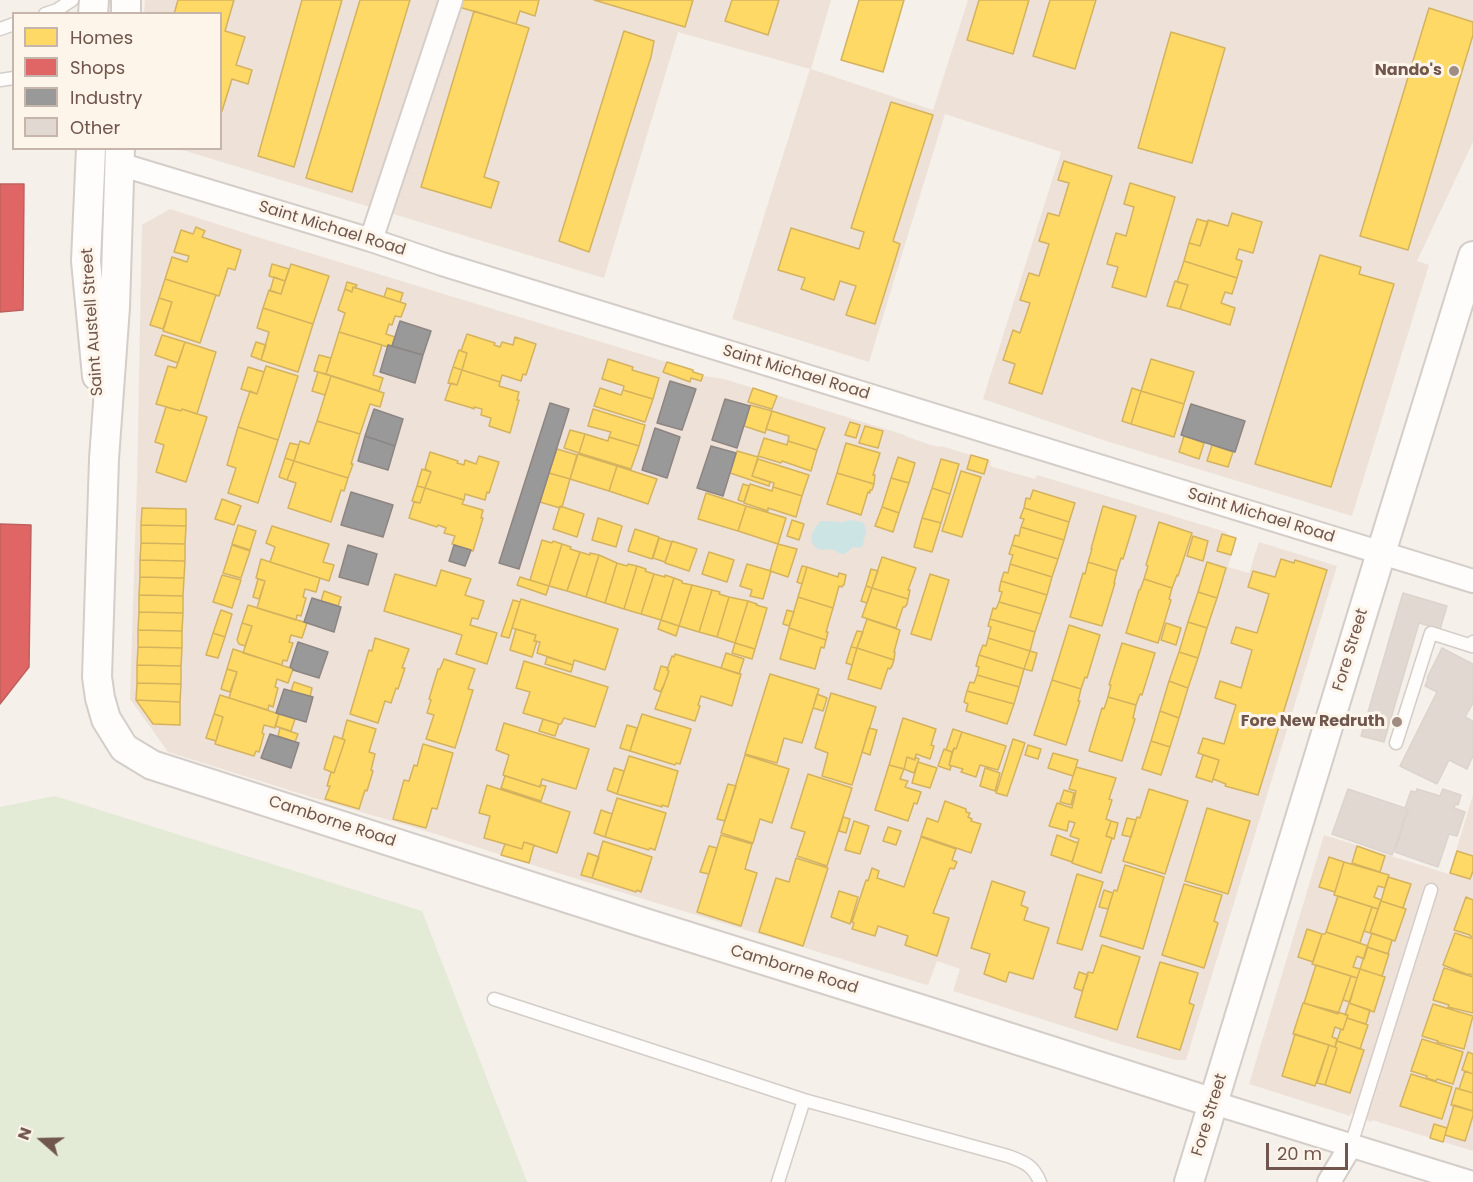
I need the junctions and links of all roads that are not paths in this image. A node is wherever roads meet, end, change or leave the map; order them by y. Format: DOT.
graph roads {
  1 [pos="72,0"];
  2 [pos="451,0"];
  3 [pos="51,12"];
  4 [pos="91,150"];
  5 [pos="120,156"];
  6 [pos="371,240"];
  7 [pos="1473,256"];
  8 [pos="105,459"];
  9 [pos="1381,553"];
  10 [pos="1473,581"];
  11 [pos="1473,642"];
  12 [pos="1396,743"];
  13 [pos="124,748"];
  14 [pos="1431,890"];
  15 [pos="494,999"];
  16 [pos="804,1100"];
  17 [pos="1214,1104"];
  18 [pos="1350,1145"];
  19 [pos="778,1182"];
  20 [pos="1040,1182"];
  21 [pos="1189,1182"];
  22 [pos="1329,1182"];
  23 [pos="1469,1182"];
  1 -- 3 [label="lane"];
  2 -- 6 [label="street"];
  4 -- 8 [label="street, Saint Austell Street"];
  5 -- 6 [label="street, Saint Michael Road"];
  5 -- 8 [label="street, Saint Austell Street"];
  6 -- 9 [label="street, Saint Michael Road"];
  7 -- 9 [label="street, Fore Street"];
  8 -- 13 [label="street, Saint Austell Street"];
  9 -- 10 [label="street, Saint Michael Road"];
  9 -- 17 [label="street, Fore Street"];
  11 -- 12 [label="lane"];
  13 -- 17 [label="street, Camborne Road"];
  14 -- 18 [label="lane"];
  15 -- 16 [label="lane"];
  16 -- 19 [label="lane"];
  16 -- 20 [label="lane"];
  17 -- 18 [label="street, Camborne Road"];
  17 -- 21 [label="street, Fore Street"];
  18 -- 22 [label="street"];
  18 -- 23 [label="street, Camborne Road"];
}
